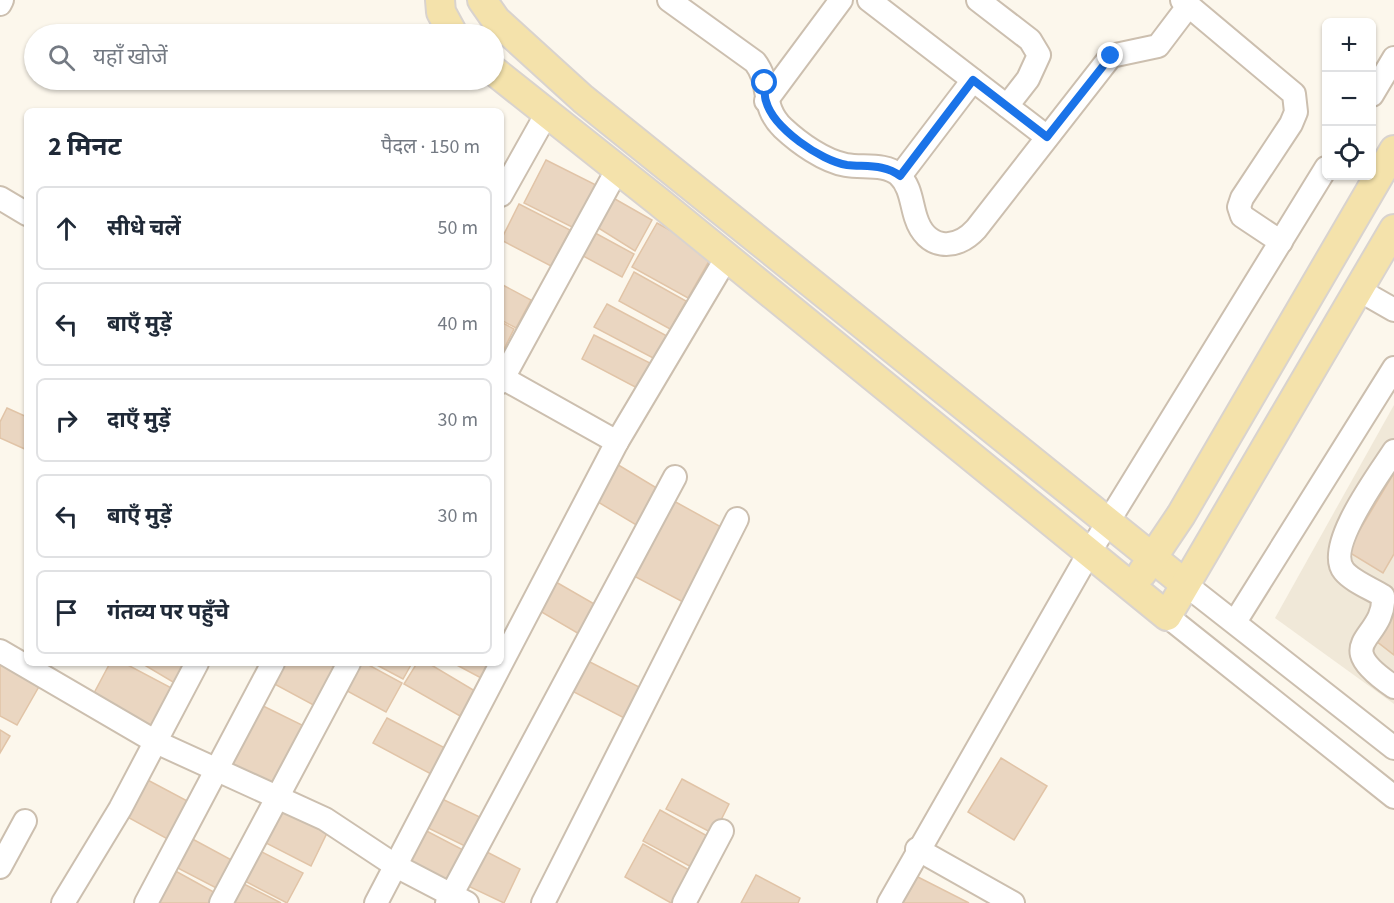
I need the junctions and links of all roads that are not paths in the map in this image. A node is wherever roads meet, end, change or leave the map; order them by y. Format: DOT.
graph roads {
  1 [pos="2,0"];
  2 [pos="440,0"];
  3 [pos="483,0"];
  4 [pos="669,0"];
  5 [pos="841,0"];
  6 [pos="869,0"];
  7 [pos="978,0"];
  8 [pos="1185,3"];
  9 [pos="0,4"];
  10 [pos="448,24"];
  11 [pos="500,24"];
  12 [pos="504,27"];
  13 [pos="1394,58"];
  14 [pos="504,79"];
  15 [pos="973,80"];
  16 [pos="1376,87"];
  17 [pos="766,101"];
  18 [pos="1007,106"];
  19 [pos="547,113"];
  20 [pos="1047,137"];
  21 [pos="1394,150"];
  22 [pos="617,170"];
  23 [pos="1322,175"];
  24 [pos="900,176"];
  25 [pos="504,190"];
  26 [pos="0,198"];
  27 [pos="24,212"];
  28 [pos="1394,229"];
  29 [pos="1281,242"];
  30 [pos="727,257"];
  31 [pos="1359,290"];
  32 [pos="1394,310"];
  33 [pos="1392,374"];
  34 [pos="504,375"];
  35 [pos="504,380"];
  36 [pos="617,442"];
  37 [pos="1394,451"];
  38 [pos="675,477"];
  39 [pos="737,519"];
  40 [pos="1110,521"];
  41 [pos="1089,553"];
  42 [pos="1152,559"];
  43 [pos="1185,584"];
  44 [pos="1133,587"];
  45 [pos="1167,616"];
  46 [pos="1235,622"];
  47 [pos="0,651"];
  48 [pos="504,659"];
  49 [pos="24,665"];
  50 [pos="26,666"];
  51 [pos="195,666"];
  52 [pos="271,666"];
  53 [pos="347,666"];
  54 [pos="500,666"];
  55 [pos="1394,687"];
  56 [pos="156,742"];
  57 [pos="1394,748"];
  58 [pos="215,771"];
  59 [pos="278,796"];
  60 [pos="1394,796"];
  61 [pos="26,821"];
  62 [pos="722,831"];
  63 [pos="917,849"];
  64 [pos="396,866"];
  65 [pos="0,867"];
  66 [pos="455,900"];
  67 [pos="63,903"];
  68 [pos="146,903"];
  69 [pos="221,903"];
  70 [pos="376,903"];
  71 [pos="543,903"];
  72 [pos="684,903"];
  73 [pos="889,903"];
  74 [pos="1013,903"];
  1 -- 9 [label="street"];
  2 -- 10 [label="main road"];
  3 -- 11 [label="main road"];
  4 -- 17 [label="street"];
  5 -- 17 [label="street"];
  6 -- 15 [label="street"];
  7 -- 18 [label="street"];
  8 -- 20 [label="street"];
  8 -- 29 [label="street"];
  12 -- 40 [label="main road"];
  13 -- 16 [label="street"];
  14 -- 19 [label="main road"];
  15 -- 18 [label="street"];
  15 -- 24 [label="street"];
  17 -- 24 [label="street"];
  18 -- 20 [label="street"];
  19 -- 22 [label="main road"];
  19 -- 25 [label="street"];
  20 -- 24 [label="street"];
  21 -- 42 [label="main road"];
  22 -- 30 [label="main road"];
  22 -- 34 [label="street"];
  23 -- 29 [label="street"];
  26 -- 27 [label="street"];
  28 -- 31 [label="main road"];
  29 -- 40 [label="street"];
  30 -- 36 [label="street"];
  30 -- 41 [label="main road"];
  31 -- 32 [label="street"];
  31 -- 43 [label="main road"];
  33 -- 46 [label="street"];
  35 -- 36 [label="street"];
  36 -- 48 [label="street"];
  37 -- 55 [label="street"];
  38 -- 66 [label="street"];
  39 -- 71 [label="street"];
  40 -- 41 [label="street"];
  40 -- 42 [label="main road"];
  41 -- 44 [label="main road"];
  41 -- 63 [label="street"];
  42 -- 43 [label="main road"];
  42 -- 44 [label="main road"];
  43 -- 45 [label="main road"];
  43 -- 46 [label="street"];
  44 -- 45 [label="main road"];
  45 -- 60 [label="street"];
  46 -- 57 [label="street"];
  47 -- 49 [label="street"];
  50 -- 56 [label="street"];
  51 -- 56 [label="street"];
  52 -- 58 [label="street"];
  53 -- 59 [label="street"];
  54 -- 64 [label="street"];
  56 -- 58 [label="street"];
  56 -- 67 [label="street"];
  58 -- 59 [label="street"];
  58 -- 68 [label="street"];
  59 -- 64 [label="street"];
  59 -- 69 [label="street"];
  61 -- 65 [label="street"];
  62 -- 72 [label="street"];
  63 -- 73 [label="street"];
  63 -- 74 [label="street"];
  64 -- 66 [label="street"];
  64 -- 70 [label="street"];
}
